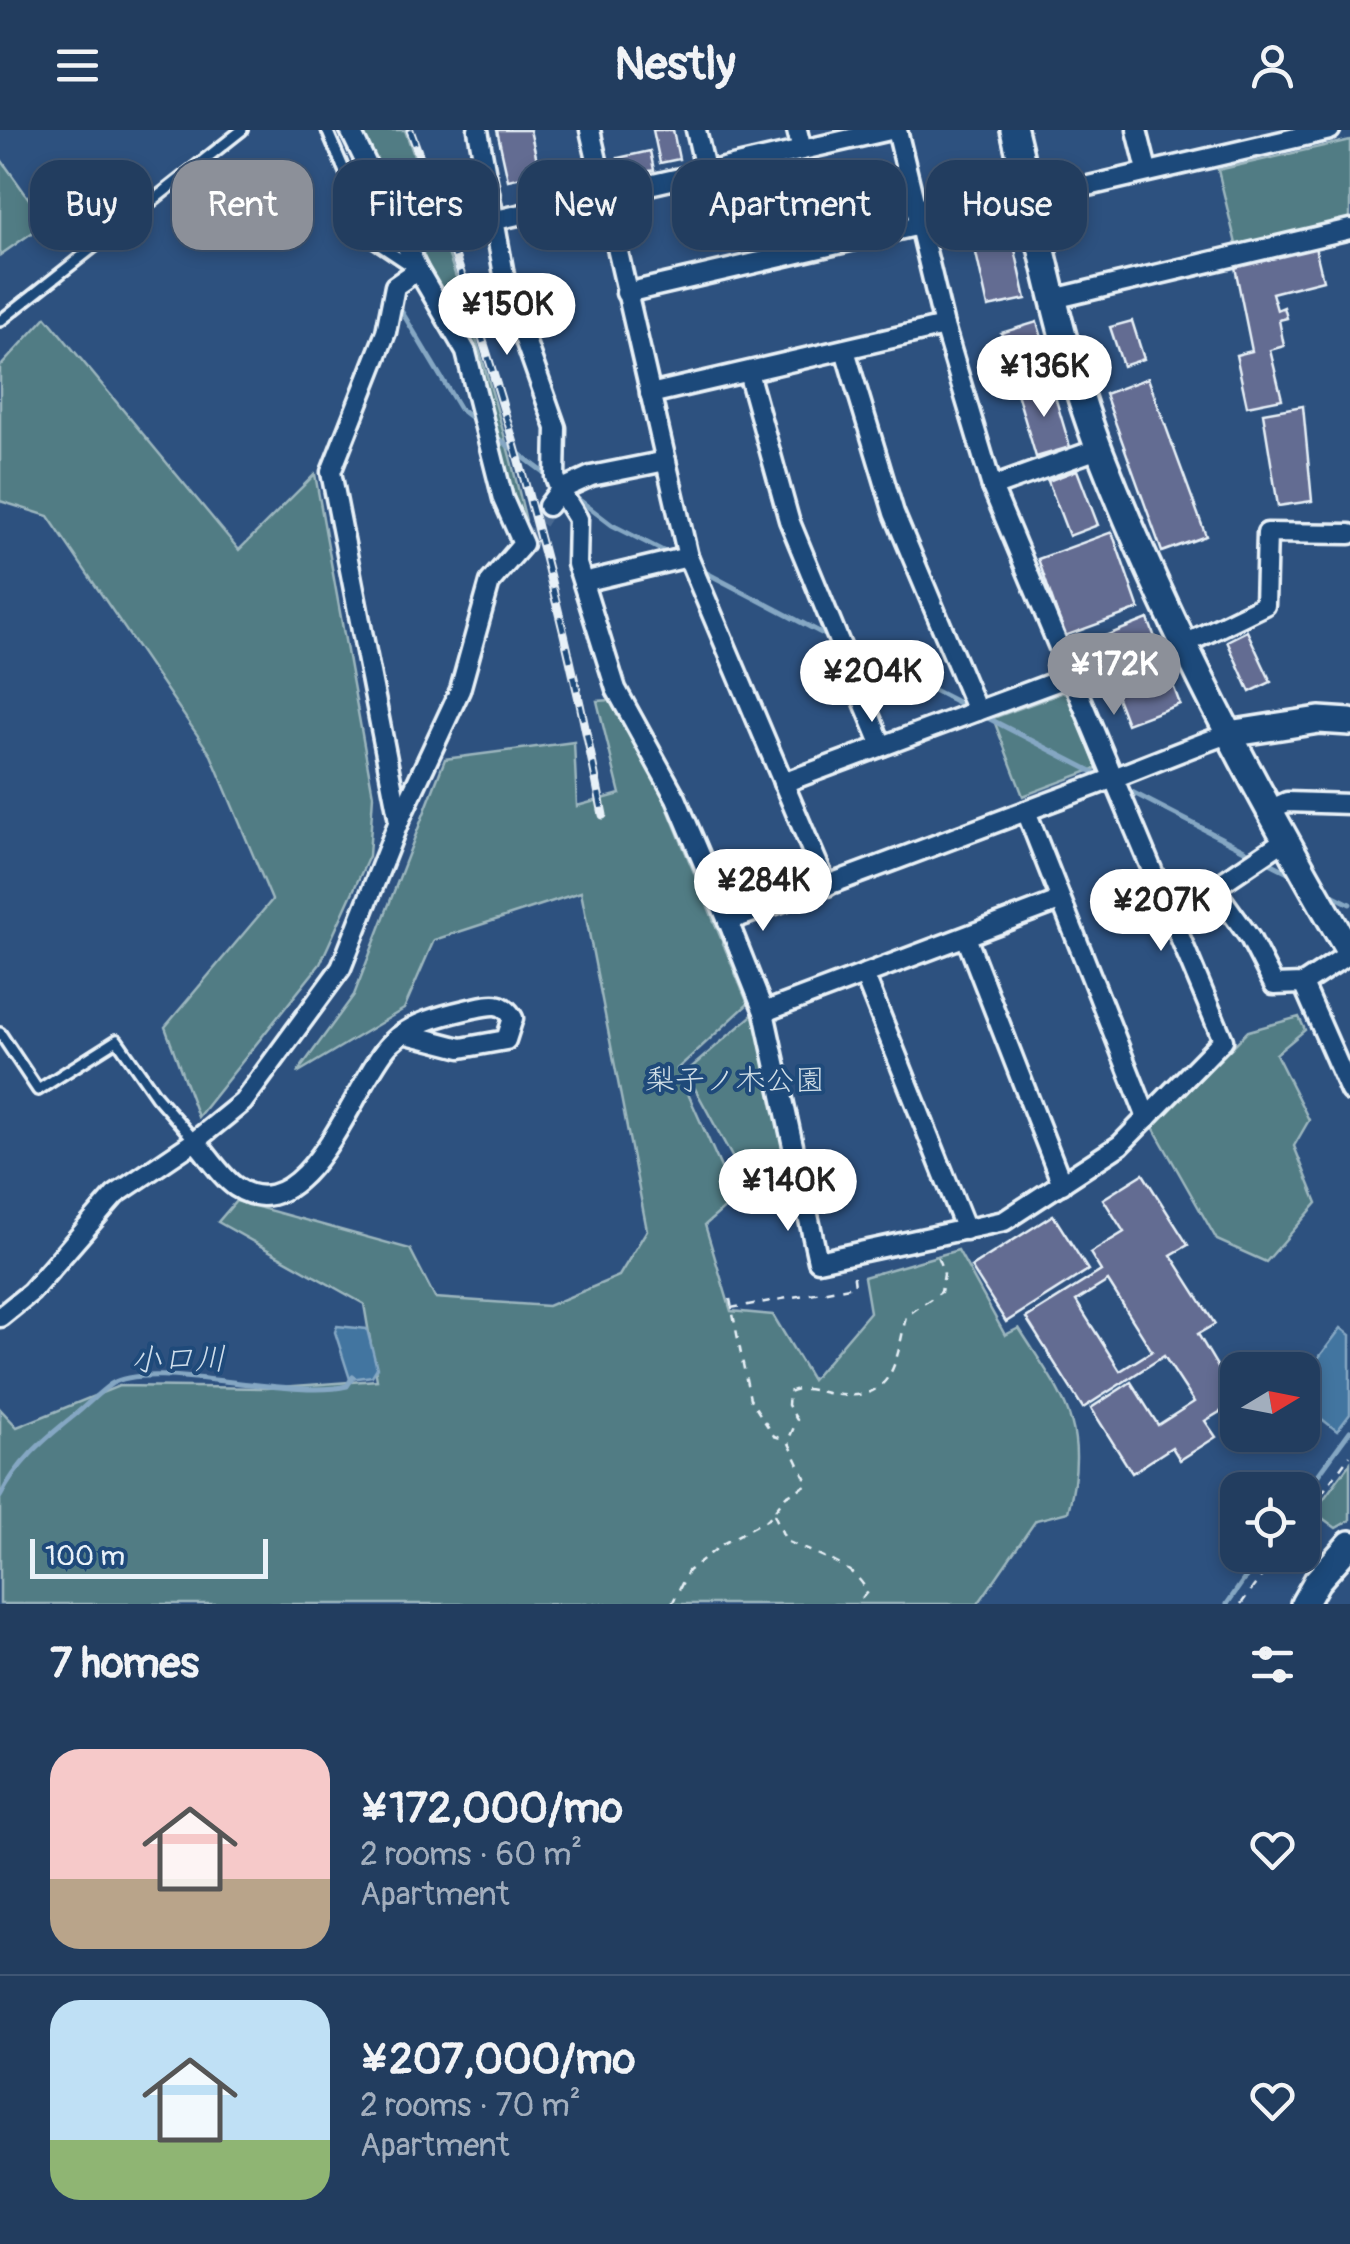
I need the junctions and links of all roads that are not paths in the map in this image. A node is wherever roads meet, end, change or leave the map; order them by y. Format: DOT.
graph roads {
  1 [pos="242,130"];
  2 [pos="327,130"];
  3 [pos="350,130"];
  4 [pos="478,130"];
  5 [pos="590,130"];
  6 [pos="696,130"];
  7 [pos="797,130"];
  8 [pos="893,130"];
  9 [pos="1014,130"];
  10 [pos="1137,130"];
  11 [pos="1330,130"];
  12 [pos="802,150"];
  13 [pos="484,160"];
  14 [pos="597,160"];
  15 [pos="703,160"];
  16 [pos="760,160"];
  17 [pos="1020,160"];
  18 [pos="1146,170"];
  19 [pos="1087,185"];
  20 [pos="926,222"];
  21 [pos="920,223"];
  22 [pos="1350,229"];
  23 [pos="498,233"];
  24 [pos="617,250"];
  25 [pos="1041,250"];
  26 [pos="418,270"];
  27 [pos="626,293"];
  28 [pos="1053,299"];
  29 [pos="0,320"];
  30 [pos="944,326"];
  31 [pos="844,350"];
  32 [pos="748,372"];
  33 [pos="650,394"];
  34 [pos="1098,449"];
  35 [pos="666,461"];
  36 [pos="992,487"];
  37 [pos="560,490"];
  38 [pos="548,506"];
  39 [pos="1350,534"];
  40 [pos="688,557"];
  41 [pos="583,582"];
  42 [pos="1181,646"];
  43 [pos="1071,676"];
  44 [pos="977,711"];
  45 [pos="1350,722"];
  46 [pos="1228,734"];
  47 [pos="882,746"];
  48 [pos="1114,778"];
  49 [pos="783,783"];
  50 [pos="1350,804"];
  51 [pos="1269,810"];
  52 [pos="1026,811"];
  53 [pos="400,821"];
  54 [pos="1284,840"];
  55 [pos="827,886"];
  56 [pos="1214,888"];
  57 [pos="1059,900"];
  58 [pos="1168,908"];
  59 [pos="728,921"];
  60 [pos="966,937"];
  61 [pos="1350,953"];
  62 [pos="864,974"];
  63 [pos="1302,984"];
  64 [pos="764,1012"];
  65 [pos="0,1033"];
  66 [pos="403,1033"];
  67 [pos="1350,1091"];
  68 [pos="1148,1118"];
  69 [pos="195,1142"];
  70 [pos="1062,1184"];
  71 [pos="966,1230"];
  72 [pos="0,1316"];
  73 [pos="1350,1544"];
  74 [pos="1304,1604"];
  1 -- 29 [label="lane"];
  2 -- 26 [label="lane"];
  3 -- 26 [label="street"];
  4 -- 13 [label="street"];
  5 -- 14 [label="street"];
  6 -- 15 [label="street"];
  7 -- 12 [label="street"];
  8 -- 12 [label="street"];
  8 -- 21 [label="street"];
  9 -- 17 [label="street"];
  10 -- 18 [label="street"];
  11 -- 18 [label="street"];
  12 -- 16 [label="street"];
  18 -- 19 [label="street"];
  20 -- 21 [label="street"];
  21 -- 27 [label="street"];
  21 -- 30 [label="street"];
  22 -- 28 [label="street"];
  23 -- 37 [label="street"];
  24 -- 27 [label="street"];
  25 -- 28 [label="street"];
  26 -- 53 [label="street"];
  26 -- 53 [label="street"];
  27 -- 33 [label="street"];
  28 -- 34 [label="street"];
  30 -- 31 [label="street"];
  30 -- 36 [label="street"];
  31 -- 32 [label="street"];
  31 -- 44 [label="street"];
  32 -- 33 [label="street"];
  32 -- 47 [label="street"];
  33 -- 35 [label="street"];
  34 -- 36 [label="street"];
  34 -- 42 [label="street"];
  35 -- 37 [label="street"];
  35 -- 40 [label="street"];
  36 -- 43 [label="street"];
  37 -- 38 [label="street"];
  37 -- 41 [label="street"];
  39 -- 42 [label="street"];
  40 -- 41 [label="street"];
  40 -- 49 [label="street"];
  41 -- 59 [label="street"];
  42 -- 46 [label="street"];
  43 -- 44 [label="street"];
  43 -- 48 [label="street"];
  44 -- 47 [label="street"];
  45 -- 46 [label="street"];
  46 -- 48 [label="street"];
  46 -- 51 [label="street"];
  47 -- 49 [label="street"];
  48 -- 52 [label="street"];
  48 -- 58 [label="street"];
  49 -- 55 [label="street"];
  50 -- 51 [label="street"];
  51 -- 54 [label="street"];
  52 -- 55 [label="street"];
  52 -- 57 [label="street"];
  53 -- 69 [label="street"];
  54 -- 56 [label="street"];
  54 -- 61 [label="street"];
  55 -- 59 [label="street"];
  56 -- 58 [label="street"];
  56 -- 63 [label="street"];
  57 -- 60 [label="street"];
  57 -- 68 [label="street"];
  58 -- 68 [label="street"];
  59 -- 64 [label="street"];
  60 -- 62 [label="street"];
  60 -- 70 [label="street"];
  61 -- 63 [label="street"];
  62 -- 64 [label="street"];
  62 -- 71 [label="street"];
  63 -- 67 [label="street"];
  64 -- 71 [label="street"];
  65 -- 69 [label="lane"];
  66 -- 66 [label="street"];
  66 -- 69 [label="street"];
  68 -- 70 [label="street"];
  69 -- 72 [label="street"];
  70 -- 71 [label="street"];
  73 -- 74 [label="street"];
}
